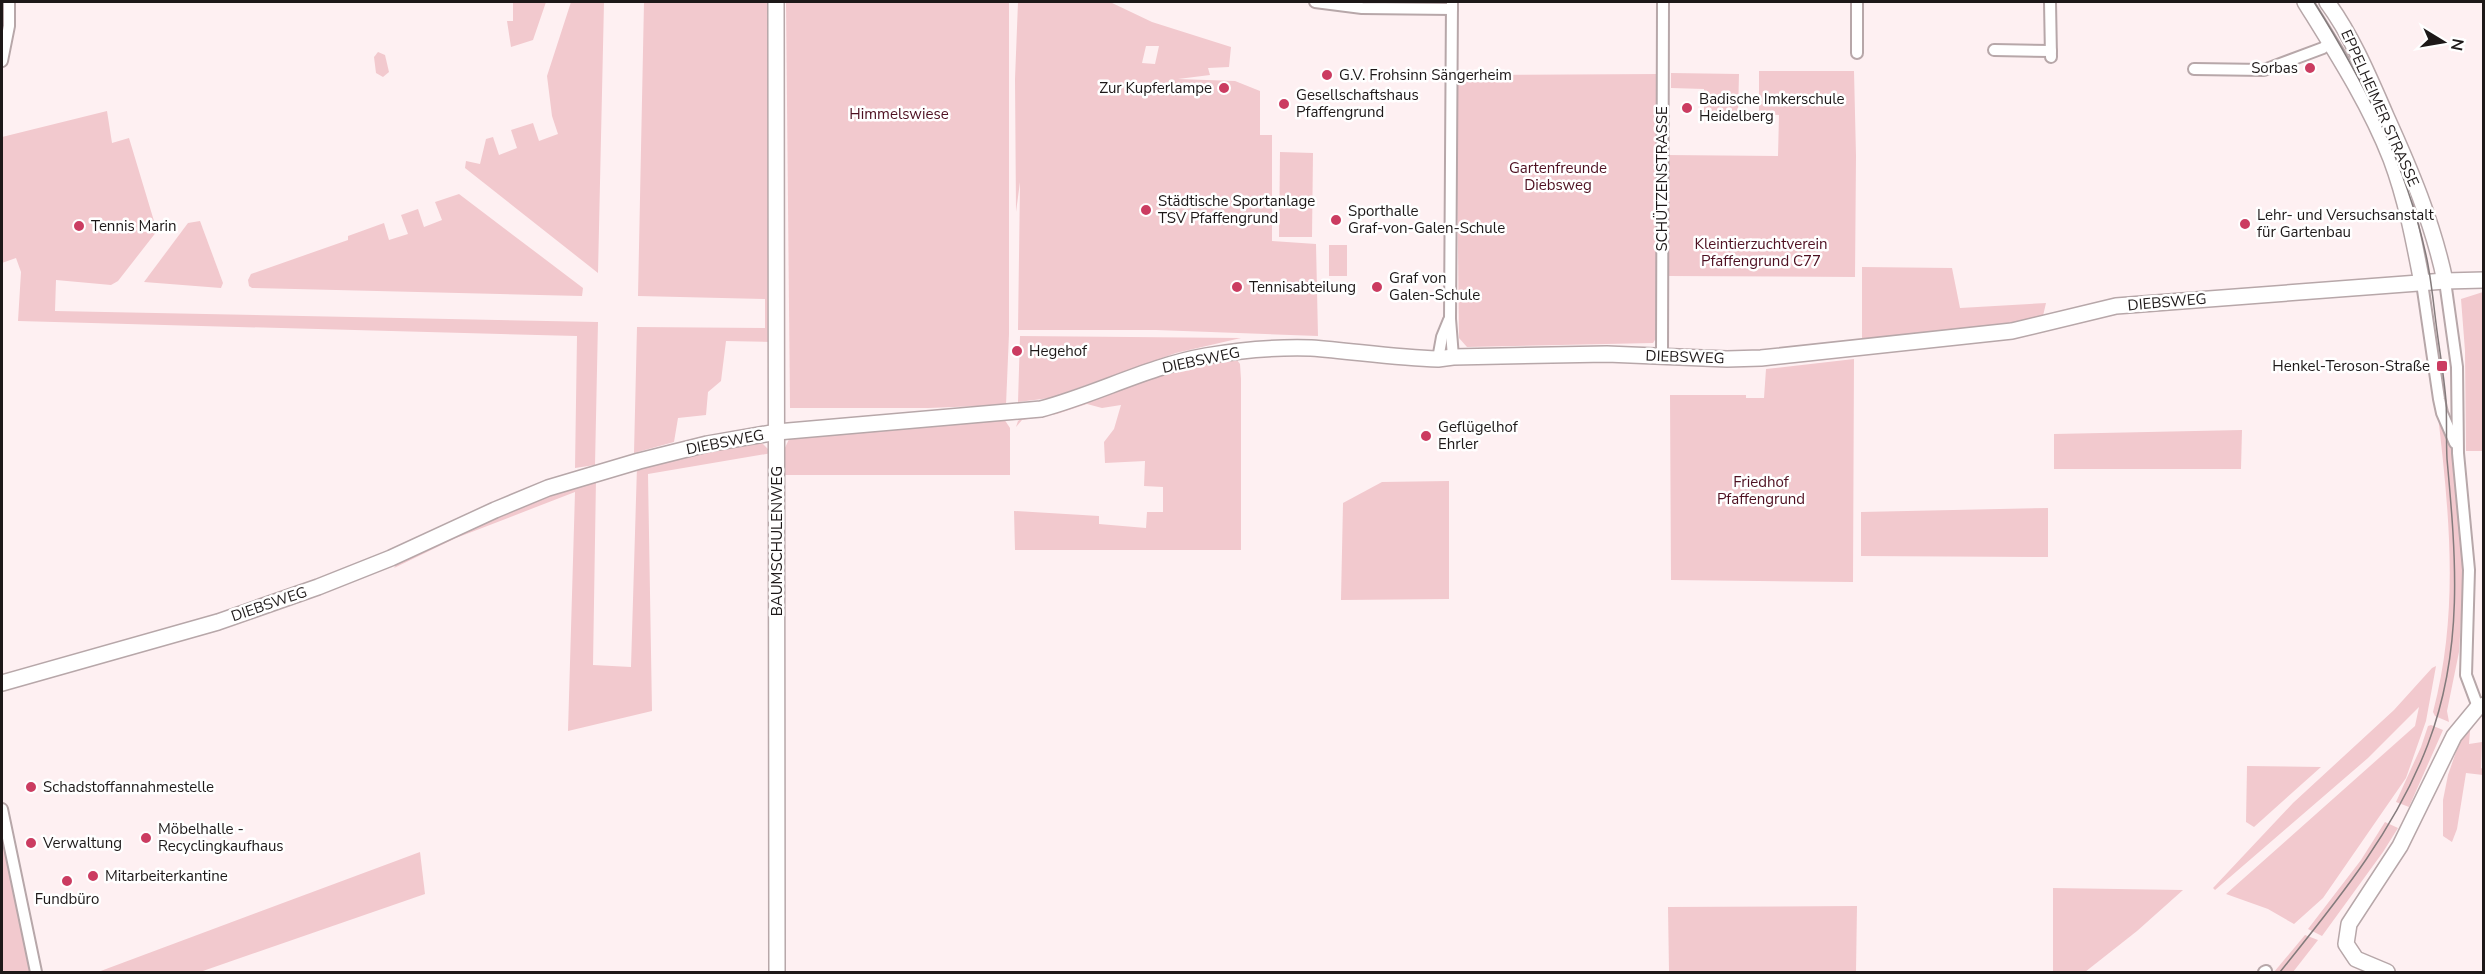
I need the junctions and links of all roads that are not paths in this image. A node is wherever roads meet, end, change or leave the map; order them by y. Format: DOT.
graph roads {
  1 [pos="9,2"];
  2 [pos="777,2"];
  3 [pos="1315,2"];
  4 [pos="1663,2"];
  5 [pos="1857,2"];
  6 [pos="2050,2"];
  7 [pos="2305,2"];
  8 [pos="1452,5"];
  9 [pos="2331,6"];
  10 [pos="2318,22"];
  11 [pos="2330,42"];
  12 [pos="2354,49"];
  13 [pos="1994,50"];
  14 [pos="1857,53"];
  15 [pos="2,61"];
  16 [pos="2194,69"];
  17 [pos="2401,190"];
  18 [pos="2445,280"];
  19 [pos="2484,280"];
  20 [pos="2422,283"];
  21 [pos="2394,286"];
  22 [pos="1449,319"];
  23 [pos="1448,356"];
  24 [pos="1662,356"];
  25 [pos="777,432"];
  26 [pos="2458,453"];
  27 [pos="2,683"];
  28 [pos="2481,706"];
  29 [pos="2,809"];
  30 [pos="36,972"];
  31 [pos="777,972"];
  32 [pos="2387,972"];
  1 -- 15 [label="street"];
  2 -- 25 [label="main road, BAUMSCHULENWEG"];
  3 -- 8 [label="street"];
  4 -- 24 [label="street, SCHÜTZENSTRASSE"];
  5 -- 14 [label="street"];
  6 -- 13 [label="street"];
  7 -- 10 [label="main road, EPPELHEIMER STRASSE"];
  8 -- 22 [label="street"];
  9 -- 10 [label="main road, EPPELHEIMER STRASSE"];
  9 -- 12 [label="main road, EPPELHEIMER STRASSE"];
  10 -- 11 [label="main road, EPPELHEIMER STRASSE"];
  11 -- 12 [label="main road"];
  11 -- 16 [label="street"];
  11 -- 17 [label="main road, EPPELHEIMER STRASSE"];
  12 -- 18 [label="main road, EPPELHEIMER STRASSE"];
  17 -- 20 [label="main road, EPPELHEIMER STRASSE"];
  17 -- 21 [label="main road"];
  18 -- 19 [label="main road"];
  18 -- 20 [label="main road, DIEBSWEG"];
  18 -- 26 [label="street, EPPELHEIMER STRASSE"];
  20 -- 21 [label="main road, DIEBSWEG"];
  20 -- 26 [label="street, EPPELHEIMER STRASSE"];
  21 -- 24 [label="main road, DIEBSWEG"];
  22 -- 23 [label="street"];
  22 -- 23 [label="street"];
  23 -- 24 [label="main road, DIEBSWEG"];
  23 -- 25 [label="main road, DIEBSWEG"];
  25 -- 27 [label="main road, DIEBSWEG"];
  25 -- 31 [label="main road, BAUMSCHULENWEG"];
  26 -- 28 [label="street, EPPELHEIMER STRASSE"];
  28 -- 32 [label="main road"];
  29 -- 30 [label="street"];
}
